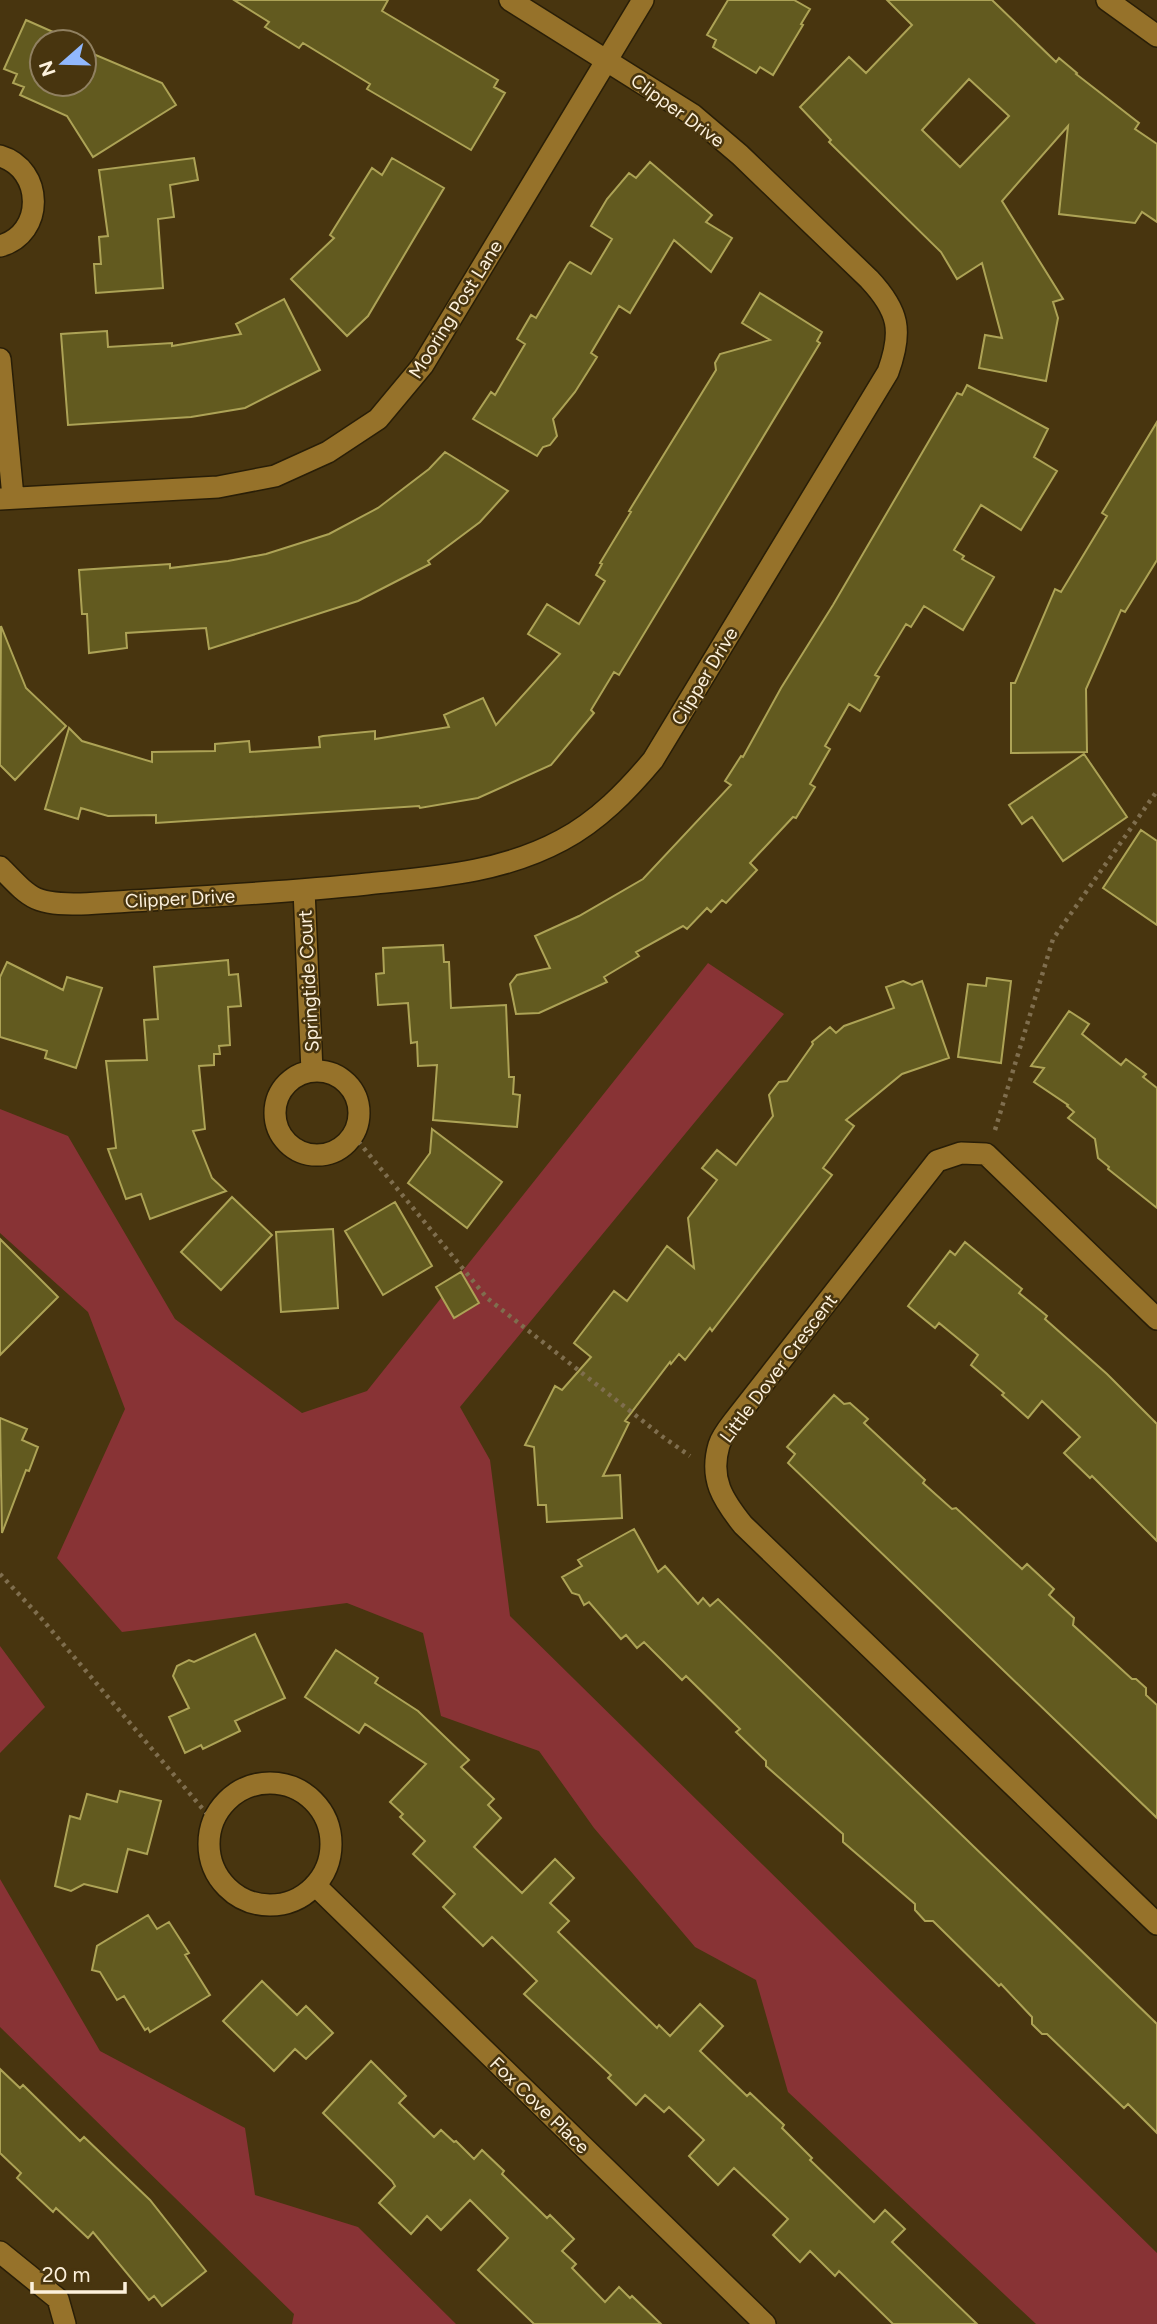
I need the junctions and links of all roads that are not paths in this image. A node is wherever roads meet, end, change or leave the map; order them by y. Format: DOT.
graph roads {
  1 [pos="510,0"];
  2 [pos="643,0"];
  3 [pos="1107,0"];
  4 [pos="1157,36"];
  5 [pos="605,60"];
  6 [pos="0,156"];
  7 [pos="0,246"];
  8 [pos="0,359"];
  9 [pos="6,498"];
  10 [pos="0,867"];
  11 [pos="304,890"];
  12 [pos="312,1071"];
  13 [pos="1157,1319"];
  14 [pos="316,1885"];
  15 [pos="1157,1924"];
  16 [pos="0,2252"];
  17 [pos="65,2324"];
  18 [pos="765,2324"];
  1 -- 5 [label="street, Clipper Drive"];
  2 -- 5 [label="street, Mooring Post Lane"];
  3 -- 4 [label="street"];
  5 -- 9 [label="street, Mooring Post Lane"];
  5 -- 11 [label="street, Clipper Drive"];
  6 -- 7 [label="street"];
  8 -- 9 [label="street"];
  10 -- 11 [label="street, Clipper Drive"];
  11 -- 12 [label="street, Springtide Court"];
  12 -- 12 [label="street, Springtide Court"];
  13 -- 15 [label="street, Little Dover Crescent"];
  14 -- 14 [label="street"];
  14 -- 18 [label="street, Fox Cove Place"];
  16 -- 17 [label="street"];
}
